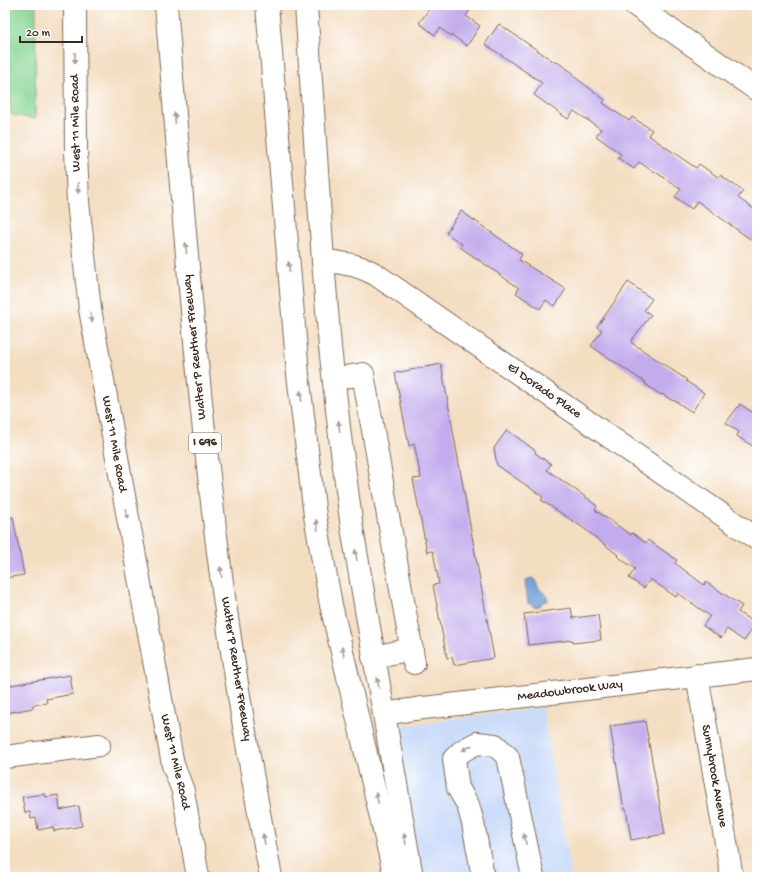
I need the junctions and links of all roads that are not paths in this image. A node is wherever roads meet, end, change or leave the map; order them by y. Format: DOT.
graph roads {
  1 [pos="75,5"];
  2 [pos="166,5"];
  3 [pos="267,5"];
  4 [pos="306,5"];
  5 [pos="635,5"];
  6 [pos="757,90"];
  7 [pos="323,261"];
  8 [pos="334,379"];
  9 [pos="757,539"];
  10 [pos="374,657"];
  11 [pos="757,668"];
  12 [pos="697,675"];
  13 [pos="384,714"];
  14 [pos="99,745"];
  15 [pos="5,757"];
  16 [pos="188,818"];
  17 [pos="198,877"];
  18 [pos="207,877"];
  19 [pos="271,877"];
  20 [pos="395,877"];
  21 [pos="412,877"];
  22 [pos="483,877"];
  23 [pos="533,877"];
  24 [pos="732,877"];
  1 -- 16 [label="main road, West 11 Mile Road, one-way"];
  19 -- 2 [label="main road, Walter P Reuther Freeway / I 696, one-way"];
  20 -- 3 [label="main road, one-way"];
  4 -- 7 [label="main road"];
  5 -- 6 [label="main road"];
  7 -- 8 [label="main road"];
  7 -- 9 [label="main road, El Dorado Place"];
  10 -- 8 [label="main road, one-way"];
  8 -- 10 [label="main road"];
  13 -- 10 [label="main road, one-way"];
  11 -- 12 [label="main road, Meadowbrook Way"];
  12 -- 13 [label="main road, Meadowbrook Way"];
  12 -- 24 [label="main road, Sunnybrook Avenue"];
  21 -- 13 [label="main road, one-way"];
  14 -- 15 [label="main road"];
  16 -- 17 [label="main road, West 11 Mile Road"];
  16 -- 18 [label="main road"];
  23 -- 22 [label="main road, one-way"];
}
